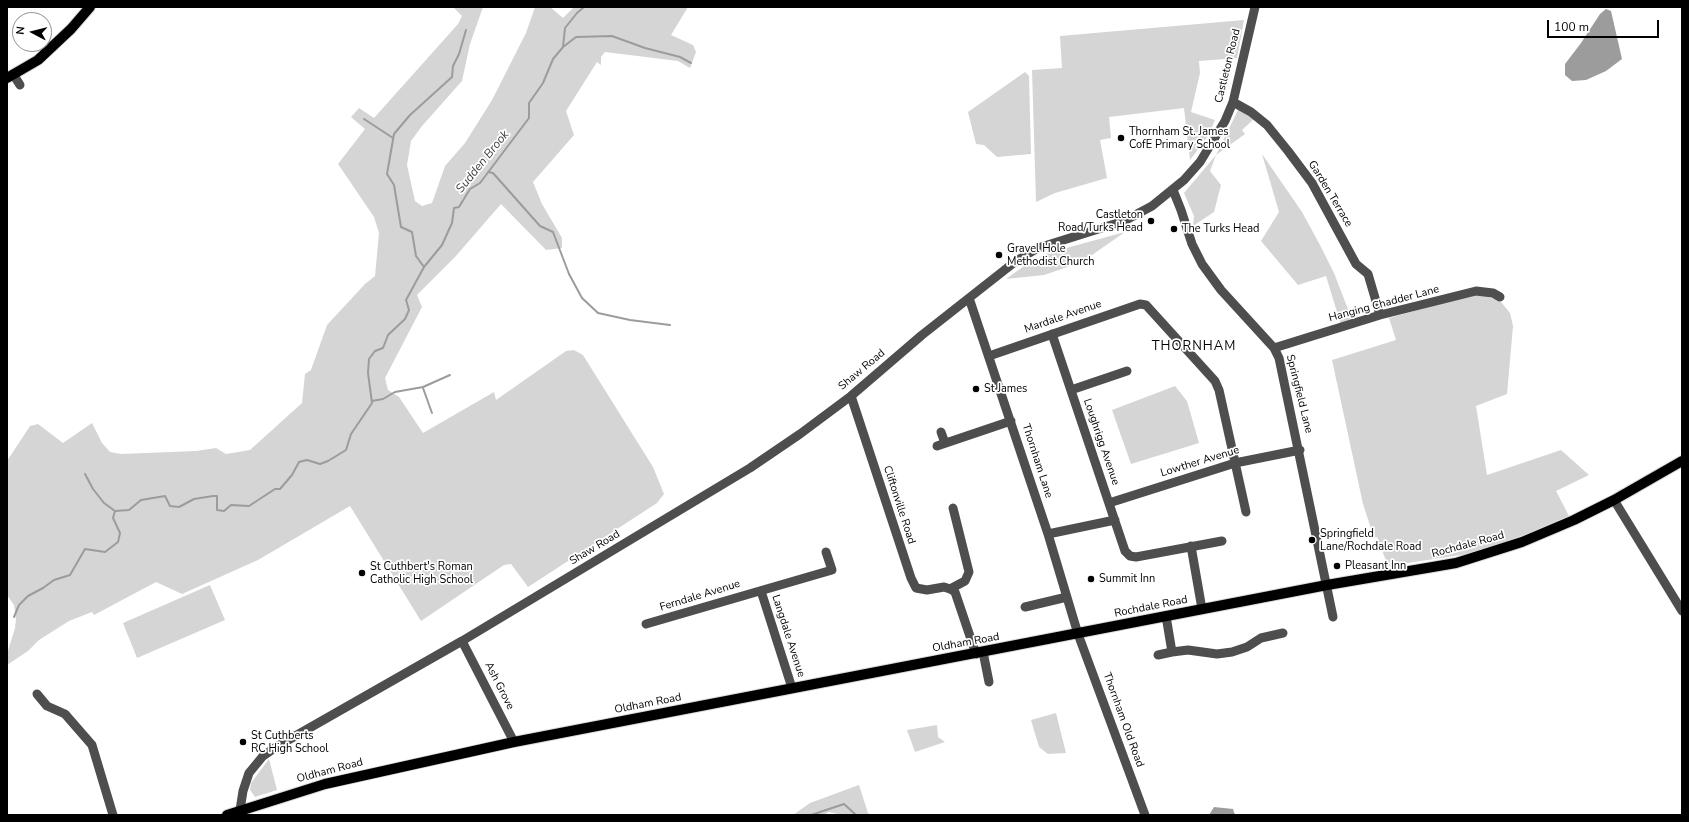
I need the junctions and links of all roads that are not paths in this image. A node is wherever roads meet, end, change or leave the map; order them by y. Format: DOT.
graph roads {
  1 [pos="90,7"];
  2 [pos="1255,7"];
  3 [pos="10,76"];
  4 [pos="20,85"];
  5 [pos="1233,102"];
  6 [pos="1173,190"];
  7 [pos="1500,297"];
  8 [pos="969,298"];
  9 [pos="1380,315"];
  10 [pos="1052,334"];
  11 [pos="1274,348"];
  12 [pos="989,356"];
  13 [pos="1127,371"];
  14 [pos="1071,390"];
  15 [pos="850,396"];
  16 [pos="1010,421"];
  17 [pos="941,432"];
  18 [pos="1300,450"];
  19 [pos="1682,460"];
  20 [pos="1235,463"];
  21 [pos="1614,500"];
  22 [pos="1109,503"];
  23 [pos="953,508"];
  24 [pos="1246,512"];
  25 [pos="1115,520"];
  26 [pos="1048,534"];
  27 [pos="1222,542"];
  28 [pos="1191,546"];
  29 [pos="826,552"];
  30 [pos="1327,585"];
  31 [pos="950,589"];
  32 [pos="761,591"];
  33 [pos="1067,597"];
  34 [pos="1025,607"];
  35 [pos="1202,609"];
  36 [pos="1682,611"];
  37 [pos="1166,616"];
  38 [pos="1333,617"];
  39 [pos="646,624"];
  40 [pos="1283,633"];
  41 [pos="1078,634"];
  42 [pos="462,641"];
  43 [pos="1172,652"];
  44 [pos="980,653"];
  45 [pos="1158,655"];
  46 [pos="989,682"];
  47 [pos="792,688"];
  48 [pos="37,694"];
  49 [pos="514,742"];
  50 [pos="240,810"];
  51 [pos="114,815"];
  52 [pos="226,815"];
  53 [pos="1145,815"];
  1 -- 3 [label="main road"];
  2 -- 5 [label="street, Castleton Road"];
  3 -- 4 [label="street"];
  5 -- 6 [label="street, Castleton Road"];
  5 -- 9 [label="street, Garden Terrace"];
  6 -- 8 [label="street, Castleton Road"];
  6 -- 11 [label="street, Springfield Lane"];
  7 -- 9 [label="street, Hanging Chadder Lane"];
  8 -- 12 [label="street, Thornham Lane"];
  8 -- 15 [label="street, Shaw Road"];
  9 -- 11 [label="street, Hanging Chadder Lane"];
  10 -- 12 [label="street, Mardale Avenue"];
  10 -- 14 [label="street, Loughrigg Avenue"];
  10 -- 20 [label="street, Mardale Avenue"];
  11 -- 18 [label="street, Springfield Lane"];
  12 -- 16 [label="street, Thornham Lane"];
  13 -- 14 [label="street"];
  14 -- 22 [label="street, Loughrigg Avenue"];
  15 -- 31 [label="street, Cliftonville Road"];
  15 -- 42 [label="street, Shaw Road"];
  16 -- 17 [label="street"];
  16 -- 26 [label="street, Thornham Lane"];
  18 -- 20 [label="street, Lowther Avenue"];
  18 -- 30 [label="street, Springfield Lane"];
  19 -- 21 [label="main road, Rochdale Road"];
  20 -- 22 [label="street, Lowther Avenue"];
  20 -- 24 [label="street"];
  21 -- 30 [label="main road, Rochdale Road"];
  21 -- 36 [label="street"];
  22 -- 25 [label="street, Loughrigg Avenue"];
  23 -- 31 [label="street"];
  25 -- 26 [label="street"];
  25 -- 28 [label="street, Loughrigg Avenue"];
  26 -- 33 [label="street, Thornham Lane"];
  27 -- 28 [label="street"];
  28 -- 35 [label="street"];
  29 -- 32 [label="street, Ferndale Avenue"];
  30 -- 35 [label="main road, Rochdale Road"];
  30 -- 38 [label="street, Springfield Lane"];
  31 -- 44 [label="street"];
  32 -- 39 [label="street, Ferndale Avenue"];
  32 -- 47 [label="street, Langdale Avenue"];
  33 -- 34 [label="street"];
  33 -- 41 [label="street, Thornham Lane"];
  35 -- 37 [label="main road, Rochdale Road"];
  37 -- 41 [label="main road, Rochdale Road"];
  37 -- 43 [label="street"];
  40 -- 43 [label="street"];
  41 -- 44 [label="main road, Oldham Road"];
  41 -- 53 [label="street, Thornham Old Road"];
  42 -- 49 [label="street, Ash Grove"];
  42 -- 50 [label="street, Shaw Road"];
  43 -- 45 [label="street"];
  44 -- 46 [label="street"];
  44 -- 47 [label="main road, Oldham Road"];
  47 -- 49 [label="main road, Oldham Road"];
  48 -- 51 [label="street"];
  49 -- 50 [label="main road, Oldham Road"];
  50 -- 52 [label="main road, Oldham Road"];
}
